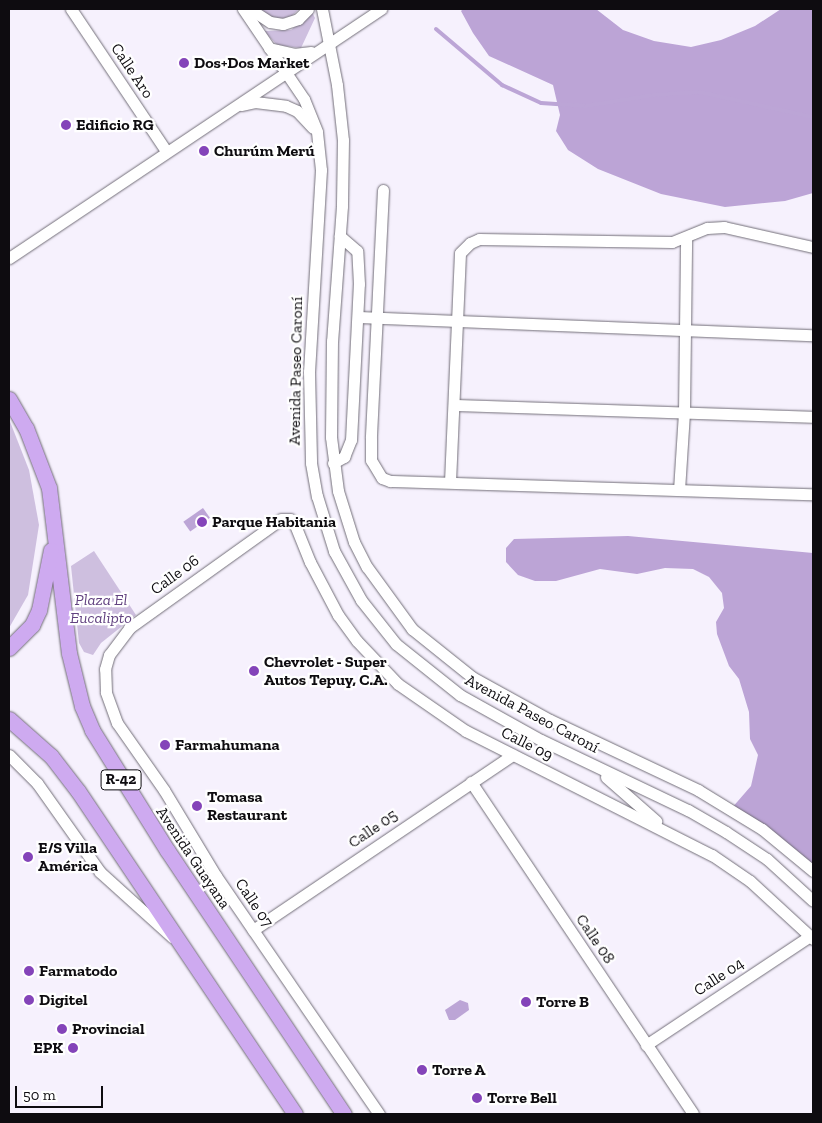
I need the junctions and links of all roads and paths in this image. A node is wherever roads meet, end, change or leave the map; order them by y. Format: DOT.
graph roads {
  1 [pos="71,9"];
  2 [pos="243,9"];
  3 [pos="250,9"];
  4 [pos="308,9"];
  5 [pos="322,9"];
  6 [pos="370,9"];
  7 [pos="381,9"];
  8 [pos="365,20"];
  9 [pos="327,43"];
  10 [pos="269,48"];
  11 [pos="314,52"];
  12 [pos="285,72"];
  13 [pos="230,109"];
  14 [pos="317,132"];
  15 [pos="166,151"];
  16 [pos="383,190"];
  17 [pos="340,236"];
  18 [pos="686,238"];
  19 [pos="813,247"];
  20 [pos="9,258"];
  21 [pos="358,317"];
  22 [pos="379,318"];
  23 [pos="458,321"];
  24 [pos="686,330"];
  25 [pos="813,335"];
  26 [pos="9,399"];
  27 [pos="454,405"];
  28 [pos="684,412"];
  29 [pos="813,417"];
  30 [pos="333,463"];
  31 [pos="450,482"];
  32 [pos="679,490"];
  33 [pos="813,494"];
  34 [pos="286,518"];
  35 [pos="54,526"];
  36 [pos="9,648"];
  37 [pos="111,705"];
  38 [pos="9,719"];
  39 [pos="9,755"];
  40 [pos="512,755"];
  41 [pos="580,758"];
  42 [pos="471,782"];
  43 [pos="662,828"];
  44 [pos="813,871"];
  45 [pos="813,901"];
  46 [pos="254,930"];
  47 [pos="812,938"];
  48 [pos="185,949"];
  49 [pos="646,1045"];
  50 [pos="306,1057"];
  51 [pos="295,1114"];
  52 [pos="344,1114"];
  53 [pos="357,1114"];
  54 [pos="379,1114"];
  55 [pos="693,1114"];
  1 -- 15 [label="street, Calle Aro"];
  2 -- 10 [label="street, Avenida Paseo Caroní"];
  3 -- 4 [label="street"];
  5 -- 9 [label="street, Avenida Paseo Caroní"];
  6 -- 8 [label="street"];
  7 -- 8 [label="street"];
  8 -- 9 [label="street"];
  9 -- 11 [label="street"];
  9 -- 17 [label="street, Avenida Paseo Caroní"];
  10 -- 11 [label="street"];
  10 -- 12 [label="street, Avenida Paseo Caroní"];
  11 -- 12 [label="street"];
  12 -- 13 [label="street"];
  12 -- 14 [label="street, Avenida Paseo Caroní"];
  13 -- 14 [label="street"];
  13 -- 15 [label="street"];
  14 -- 41 [label="street, Avenida Paseo Caroní"];
  15 -- 20 [label="street"];
  16 -- 22 [label="street"];
  17 -- 21 [label="street"];
  17 -- 30 [label="street, Avenida Paseo Caroní"];
  18 -- 19 [label="street"];
  18 -- 23 [label="street"];
  18 -- 24 [label="street"];
  21 -- 22 [label="street"];
  21 -- 30 [label="street"];
  22 -- 23 [label="street"];
  22 -- 31 [label="street"];
  23 -- 24 [label="street"];
  23 -- 27 [label="street"];
  24 -- 25 [label="street"];
  24 -- 28 [label="street"];
  26 -- 35 [label="main road, Avenida Guayana / R-42"];
  27 -- 28 [label="street"];
  27 -- 31 [label="street"];
  28 -- 29 [label="street"];
  28 -- 32 [label="street"];
  30 -- 44 [label="street, Avenida Paseo Caroní"];
  31 -- 32 [label="street"];
  32 -- 33 [label="street"];
  34 -- 37 [label="street, Calle 06"];
  34 -- 40 [label="street, Calle 09"];
  35 -- 36 [label="main road"];
  35 -- 50 [label="main road, Avenida Guayana / R-42"];
  37 -- 46 [label="street, Calle 07"];
  38 -- 48 [label="main road, R-42"];
  39 -- 48 [label="street"];
  40 -- 42 [label="street, Calle 05"];
  40 -- 43 [label="street, Calle 09"];
  41 -- 43 [label="street"];
  41 -- 45 [label="street, Avenida Paseo Caroní"];
  42 -- 46 [label="street, Calle 05"];
  42 -- 49 [label="street, Calle 08"];
  43 -- 47 [label="street, Calle 09"];
  46 -- 54 [label="street, Calle 07"];
  47 -- 49 [label="street, Calle 04"];
  48 -- 51 [label="main road, R-42"];
  49 -- 55 [label="street, Calle 08"];
  50 -- 52 [label="main road, Avenida Guayana / R-42"];
  50 -- 53 [label="main road"];
}
